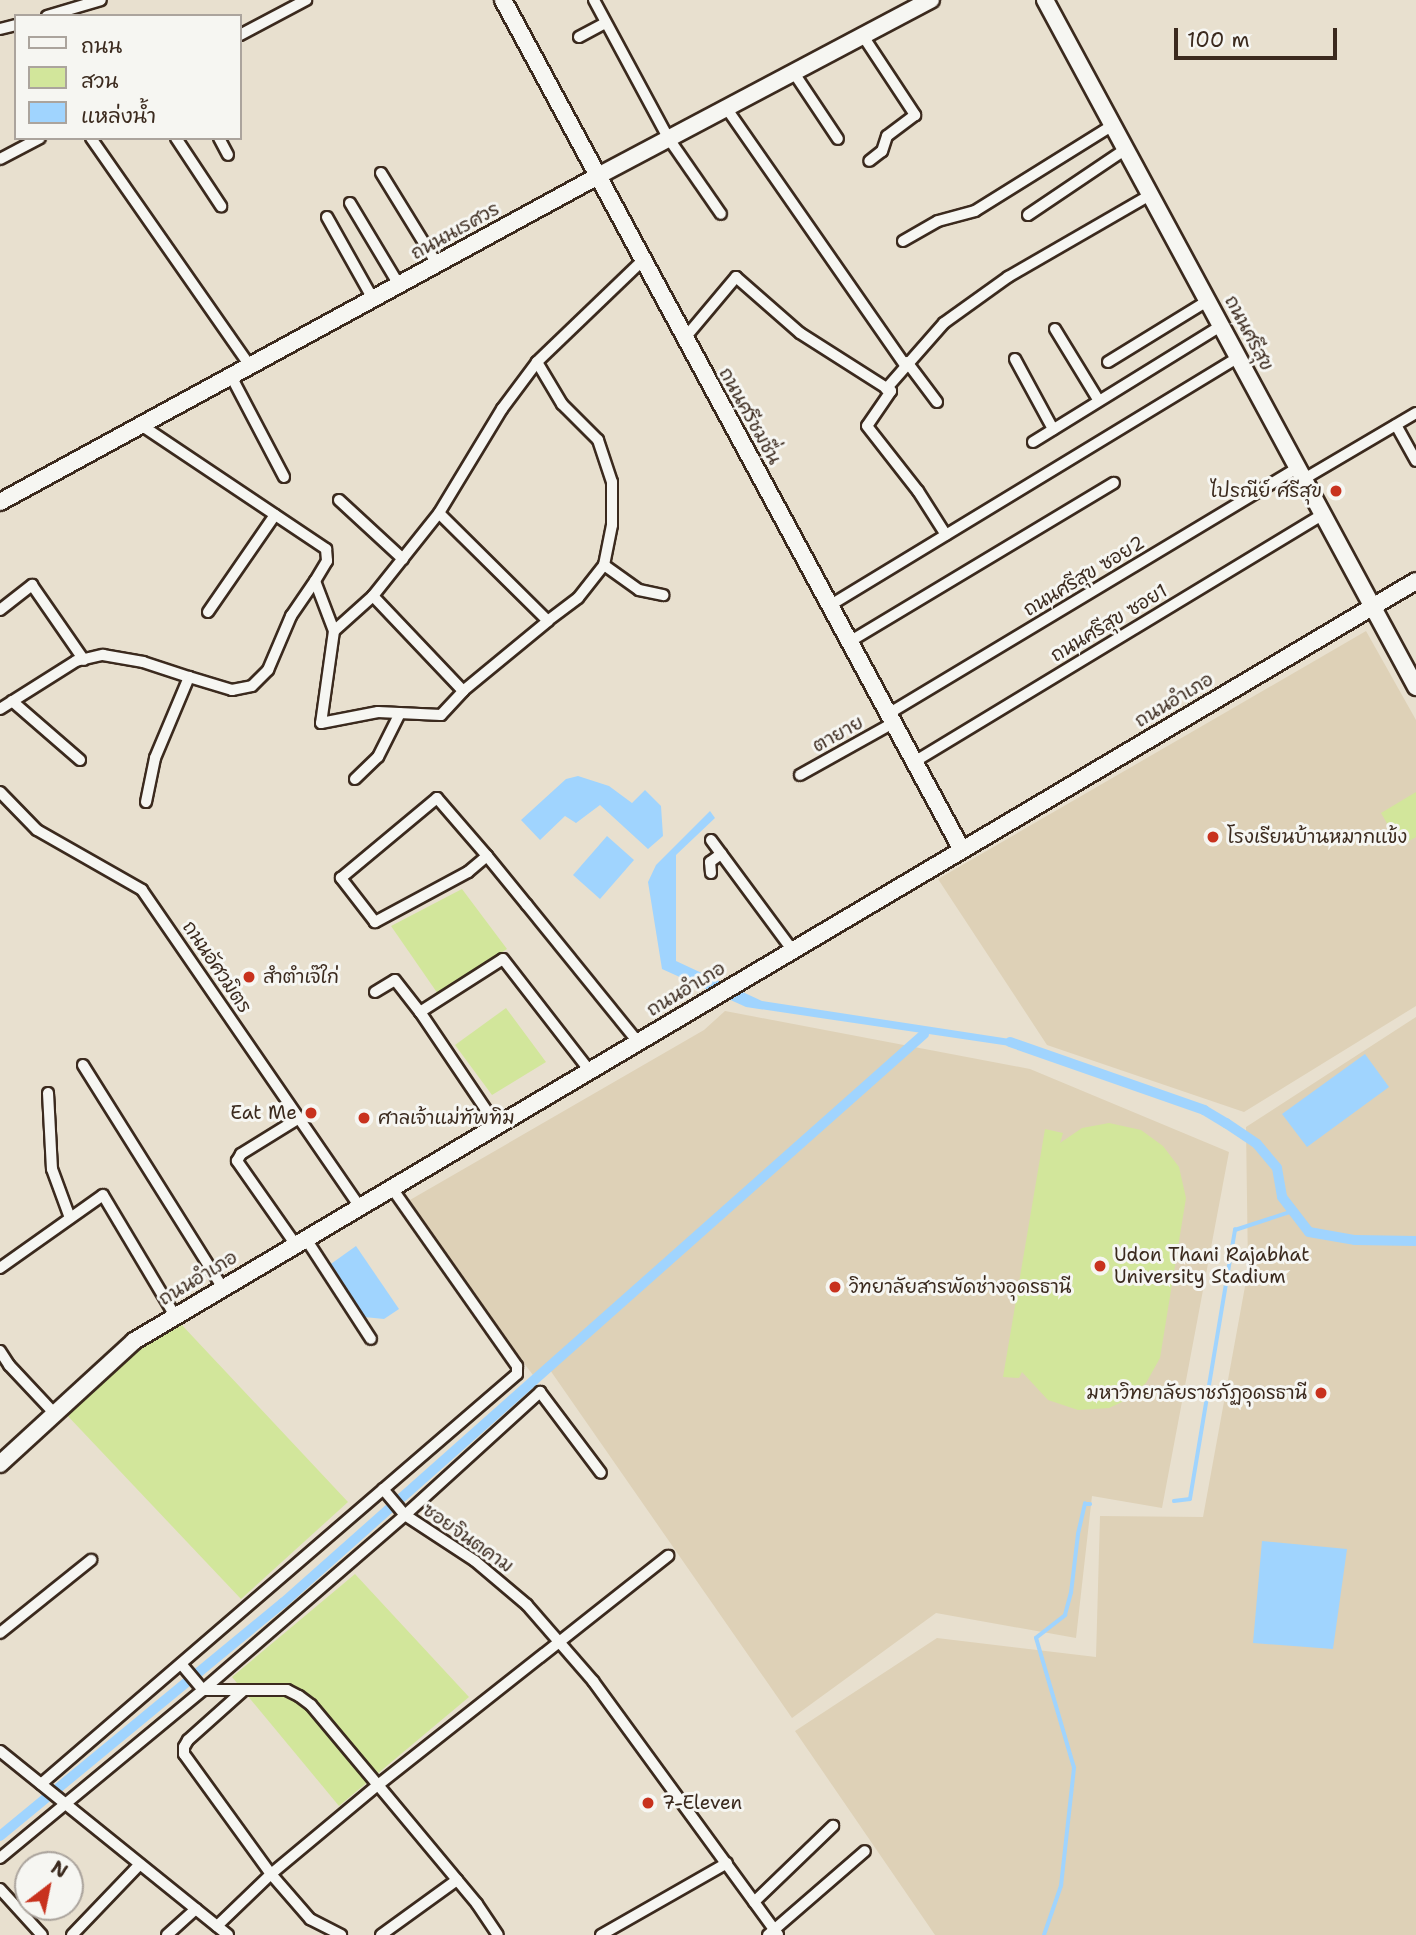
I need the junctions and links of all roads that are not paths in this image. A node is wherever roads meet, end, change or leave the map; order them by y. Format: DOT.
graph roads {
  1 [pos="102,0"];
  2 [pos="306,0"];
  3 [pos="503,0"];
  4 [pos="594,0"];
  5 [pos="931,0"];
  6 [pos="1045,0"];
  7 [pos="88,4"];
  8 [pos="54,14"];
  9 [pos="91,14"];
  10 [pos="606,23"];
  11 [pos="242,34"];
  12 [pos="863,36"];
  13 [pos="579,37"];
  14 [pos="793,73"];
  15 [pos="727,108"];
  16 [pos="1112,125"];
  17 [pos="669,139"];
  18 [pos="838,139"];
  19 [pos="36,140"];
  20 [pos="92,140"];
  21 [pos="177,140"];
  22 [pos="220,140"];
  23 [pos="1126,149"];
  24 [pos="228,155"];
  25 [pos="0,159"];
  26 [pos="869,160"];
  27 [pos="381,173"];
  28 [pos="596,177"];
  29 [pos="1150,195"];
  30 [pos="350,203"];
  31 [pos="221,206"];
  32 [pos="721,214"];
  33 [pos="1028,215"];
  34 [pos="327,217"];
  35 [pos="903,241"];
  36 [pos="642,261"];
  37 [pos="438,264"];
  38 [pos="399,285"];
  39 [pos="373,299"];
  40 [pos="1207,301"];
  41 [pos="1221,326"];
  42 [pos="1055,329"];
  43 [pos="684,339"];
  44 [pos="1238,357"];
  45 [pos="1015,359"];
  46 [pos="537,362"];
  47 [pos="1108,362"];
  48 [pos="906,363"];
  49 [pos="250,366"];
  50 [pos="231,376"];
  51 [pos="886,388"];
  52 [pos="1100,401"];
  53 [pos="937,402"];
  54 [pos="1416,413"];
  55 [pos="141,425"];
  56 [pos="1396,425"];
  57 [pos="1054,429"];
  58 [pos="1033,442"];
  59 [pos="1416,461"];
  60 [pos="1301,473"];
  61 [pos="285,477"];
  62 [pos="1114,484"];
  63 [pos="339,500"];
  64 [pos="0,502"];
  65 [pos="439,513"];
  66 [pos="1323,514"];
  67 [pos="275,515"];
  68 [pos="946,535"];
  69 [pos="403,559"];
  70 [pos="604,565"];
  71 [pos="1416,580"];
  72 [pos="315,581"];
  73 [pos="663,595"];
  74 [pos="373,596"];
  75 [pos="829,606"];
  76 [pos="1373,606"];
  77 [pos="0,610"];
  78 [pos="208,612"];
  79 [pos="548,621"];
  80 [pos="334,631"];
  81 [pos="849,642"];
  82 [pos="84,660"];
  83 [pos="189,677"];
  84 [pos="1416,687"];
  85 [pos="463,691"];
  86 [pos="12,701"];
  87 [pos="0,709"];
  88 [pos="400,713"];
  89 [pos="891,718"];
  90 [pos="80,760"];
  91 [pos="914,762"];
  92 [pos="800,775"];
  93 [pos="355,779"];
  94 [pos="0,792"];
  95 [pos="146,802"];
  96 [pos="711,840"];
  97 [pos="962,850"];
  98 [pos="721,854"];
  99 [pos="487,856"];
  100 [pos="711,873"];
  101 [pos="793,950"];
  102 [pos="375,992"];
  103 [pos="420,1013"];
  104 [pos="638,1042"];
  105 [pos="83,1065"];
  106 [pos="590,1071"];
  107 [pos="48,1093"];
  108 [pos="299,1118"];
  109 [pos="497,1126"];
  110 [pos="392,1188"];
  111 [pos="360,1207"];
  112 [pos="70,1218"];
  113 [pos="301,1242"];
  114 [pos="0,1268"];
  115 [pos="223,1288"];
  116 [pos="175,1317"];
  117 [pos="371,1339"];
  118 [pos="0,1351"];
  119 [pos="54,1413"];
  120 [pos="0,1464"];
  121 [pos="601,1473"];
  122 [pos="387,1493"];
  123 [pos="403,1513"];
  124 [pos="668,1556"];
  125 [pos="91,1560"];
  126 [pos="0,1633"];
  127 [pos="557,1640"];
  128 [pos="182,1665"];
  129 [pos="203,1689"];
  130 [pos="244,1690"];
  131 [pos="0,1751"];
  132 [pos="41,1784"];
  133 [pos="378,1786"];
  134 [pos="66,1805"];
  135 [pos="833,1826"];
  136 [pos="865,1850"];
  137 [pos="0,1858"];
  138 [pos="727,1863"];
  139 [pos="140,1864"];
  140 [pos="271,1874"];
  141 [pos="457,1880"];
  142 [pos="0,1889"];
  143 [pos="754,1902"];
  144 [pos="196,1909"];
  145 [pos="217,1926"];
  146 [pos="613,1932"];
  147 [pos="773,1934"];
  148 [pos="42,1935"];
  149 [pos="72,1935"];
  150 [pos="167,1935"];
  151 [pos="228,1935"];
  152 [pos="341,1935"];
  153 [pos="381,1935"];
  154 [pos="498,1935"];
  155 [pos="601,1935"];
  1 -- 7 [label="street"];
  2 -- 11 [label="street"];
  3 -- 28 [label="street, ถนนศรีชมชื่น"];
  4 -- 10 [label="street"];
  5 -- 12 [label="street, ถนนนเรศวร"];
  6 -- 16 [label="street, ถนนศรีสุข"];
  7 -- 8 [label="street"];
  7 -- 9 [label="street"];
  10 -- 13 [label="street"];
  10 -- 17 [label="street"];
  12 -- 14 [label="street, ถนนนเรศวร"];
  12 -- 26 [label="street"];
  14 -- 15 [label="street, ถนนนเรศวร"];
  14 -- 18 [label="street"];
  15 -- 17 [label="street, ถนนนเรศวร"];
  15 -- 48 [label="street"];
  16 -- 23 [label="street, ถนนศรีสุข"];
  16 -- 35 [label="street"];
  17 -- 28 [label="street, ถนนนเรศวร"];
  17 -- 32 [label="street"];
  19 -- 25 [label="street"];
  20 -- 49 [label="street"];
  21 -- 31 [label="street"];
  22 -- 24 [label="street"];
  23 -- 29 [label="street, ถนนศรีสุข"];
  23 -- 33 [label="street"];
  27 -- 37 [label="street"];
  28 -- 36 [label="street, ถนนศรีชมชื่น"];
  28 -- 37 [label="street, ถนนนเรศวร"];
  29 -- 40 [label="street, ถนนศรีสุข"];
  29 -- 48 [label="street"];
  30 -- 38 [label="street"];
  34 -- 39 [label="street"];
  36 -- 43 [label="street, ถนนศรีชมชื่น"];
  36 -- 46 [label="street"];
  37 -- 38 [label="street, ถนนนเรศวร"];
  38 -- 39 [label="street, ถนนนเรศวร"];
  39 -- 49 [label="street, ถนนนเรศวร"];
  40 -- 41 [label="street, ถนนศรีสุข"];
  40 -- 47 [label="street"];
  41 -- 44 [label="street, ถนนศรีสุข"];
  41 -- 52 [label="street"];
  42 -- 52 [label="street"];
  43 -- 51 [label="street"];
  43 -- 75 [label="street, ถนนศรีชมชื่น"];
  44 -- 60 [label="street, ถนนศรีสุข"];
  44 -- 68 [label="street"];
  45 -- 57 [label="street"];
  46 -- 65 [label="street"];
  46 -- 70 [label="street"];
  48 -- 51 [label="street"];
  48 -- 53 [label="street"];
  49 -- 50 [label="street, ถนนนเรศวร"];
  50 -- 55 [label="street, ถนนนเรศวร"];
  50 -- 61 [label="street"];
  51 -- 68 [label="street"];
  52 -- 57 [label="street"];
  54 -- 56 [label="street, ถนนศรีสุข ซอย2"];
  55 -- 64 [label="street, ถนนนเรศวร"];
  55 -- 67 [label="street"];
  56 -- 59 [label="street"];
  56 -- 60 [label="street, ถนนศรีสุข ซอย2"];
  57 -- 58 [label="street"];
  60 -- 66 [label="street, ถนนศรีสุข"];
  60 -- 89 [label="street, ถนนศรีสุข ซอย2"];
  62 -- 81 [label="street"];
  63 -- 69 [label="street"];
  65 -- 69 [label="street"];
  65 -- 79 [label="street"];
  66 -- 76 [label="street, ถนนศรีสุข"];
  66 -- 91 [label="street, ถนนศรีสุข ซอย1"];
  67 -- 72 [label="street"];
  67 -- 78 [label="street"];
  68 -- 75 [label="street"];
  69 -- 74 [label="street"];
  70 -- 73 [label="street"];
  70 -- 79 [label="street"];
  71 -- 76 [label="street, ถนนอำเภอ"];
  72 -- 80 [label="street"];
  72 -- 83 [label="street"];
  74 -- 80 [label="street"];
  74 -- 85 [label="street"];
  75 -- 81 [label="street, ถนนศรีชมชื่น"];
  76 -- 84 [label="street, ถนนศรีสุข"];
  76 -- 97 [label="street, ถนนอำเภอ"];
  77 -- 82 [label="street"];
  79 -- 85 [label="street"];
  80 -- 88 [label="street"];
  81 -- 89 [label="street, ถนนศรีชมชื่น"];
  82 -- 83 [label="street"];
  82 -- 86 [label="street"];
  83 -- 95 [label="street"];
  85 -- 88 [label="street"];
  86 -- 87 [label="street"];
  86 -- 90 [label="street"];
  88 -- 93 [label="street"];
  89 -- 91 [label="street, ถนนศรีชมชื่น"];
  89 -- 92 [label="street, ตายาย"];
  91 -- 97 [label="street, ถนนศรีชมชื่น"];
  94 -- 108 [label="street, ถนนอัศวมิตร"];
  96 -- 98 [label="street"];
  97 -- 101 [label="street, ถนนอำเภอ"];
  98 -- 100 [label="street"];
  98 -- 101 [label="street"];
  99 -- 99 [label="street"];
  99 -- 104 [label="street"];
  101 -- 104 [label="street, ถนนอำเภอ"];
  102 -- 103 [label="street"];
  103 -- 106 [label="street"];
  103 -- 109 [label="street"];
  104 -- 106 [label="street, ถนนอำเภอ"];
  105 -- 115 [label="street"];
  106 -- 109 [label="street, ถนนอำเภอ"];
  107 -- 112 [label="street"];
  108 -- 111 [label="street, ถนนอัศวมิตร"];
  108 -- 113 [label="street"];
  109 -- 110 [label="street, ถนนอำเภอ"];
  110 -- 111 [label="street, ถนนอำเภอ"];
  110 -- 122 [label="street"];
  111 -- 113 [label="street, ถนนอำเภอ"];
  112 -- 114 [label="street"];
  112 -- 116 [label="street"];
  113 -- 115 [label="street, ถนนอำเภอ"];
  113 -- 117 [label="street"];
  115 -- 116 [label="street, ถนนอำเภอ"];
  116 -- 119 [label="street, ถนนอำเภอ"];
  118 -- 119 [label="street"];
  119 -- 120 [label="street, ถนนอำเภอ"];
  121 -- 123 [label="street"];
  122 -- 123 [label="street, ซอยจินตคาม"];
  122 -- 128 [label="street"];
  123 -- 127 [label="street, ซอยจินตคาม"];
  123 -- 129 [label="street"];
  124 -- 127 [label="street"];
  125 -- 126 [label="street"];
  127 -- 133 [label="street"];
  127 -- 138 [label="street, ซอยจินตคาม"];
  128 -- 129 [label="street"];
  128 -- 132 [label="street"];
  129 -- 130 [label="street"];
  129 -- 134 [label="street"];
  130 -- 133 [label="street"];
  130 -- 140 [label="street"];
  131 -- 132 [label="street"];
  132 -- 134 [label="street"];
  133 -- 140 [label="street"];
  133 -- 141 [label="street"];
  134 -- 137 [label="street"];
  134 -- 139 [label="street"];
  135 -- 143 [label="street"];
  136 -- 147 [label="street"];
  138 -- 143 [label="street, ซอยจินตคาม"];
  138 -- 146 [label="street"];
  139 -- 144 [label="street"];
  139 -- 149 [label="street"];
  140 -- 145 [label="street"];
  140 -- 152 [label="street"];
  141 -- 153 [label="street"];
  141 -- 154 [label="street"];
  142 -- 148 [label="street"];
  143 -- 147 [label="street, ซอยจินตคาม"];
  144 -- 145 [label="street"];
  144 -- 150 [label="street"];
  145 -- 151 [label="street"];
  146 -- 155 [label="street"];
}
